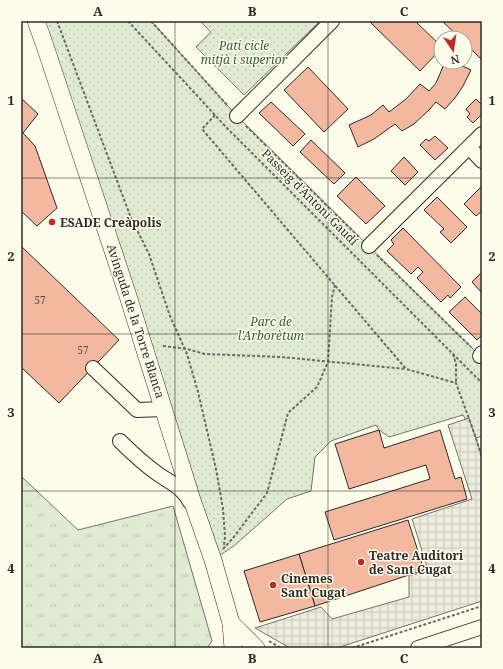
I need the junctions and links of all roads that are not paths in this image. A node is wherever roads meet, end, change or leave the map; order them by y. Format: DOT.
graph roads {
  1 [pos="36,21"];
  2 [pos="332,21"];
  3 [pos="237,116"];
  4 [pos="482,134"];
  5 [pos="469,147"];
  6 [pos="482,161"];
  7 [pos="369,246"];
  8 [pos="93,368"];
  9 [pos="164,409"];
  10 [pos="120,441"];
  11 [pos="197,514"];
  12 [pos="232,623"];
  13 [pos="482,627"];
  14 [pos="233,648"];
  15 [pos="256,648"];
  16 [pos="418,648"];
  1 -- 9 [label="main road, Avinguda de la Torre Blanca"];
  2 -- 3 [label="street"];
  4 -- 5 [label="street"];
  5 -- 6 [label="street"];
  5 -- 7 [label="street"];
  8 -- 9 [label="street"];
  9 -- 11 [label="main road, Avinguda de la Torre Blanca"];
  10 -- 11 [label="street"];
  11 -- 12 [label="main road, Avinguda de la Torre Blanca"];
  12 -- 14 [label="main road, Avinguda de la Torre Blanca"];
  12 -- 15 [label="main road, Avinguda de la Torre Blanca"];
  13 -- 16 [label="street"];
}
